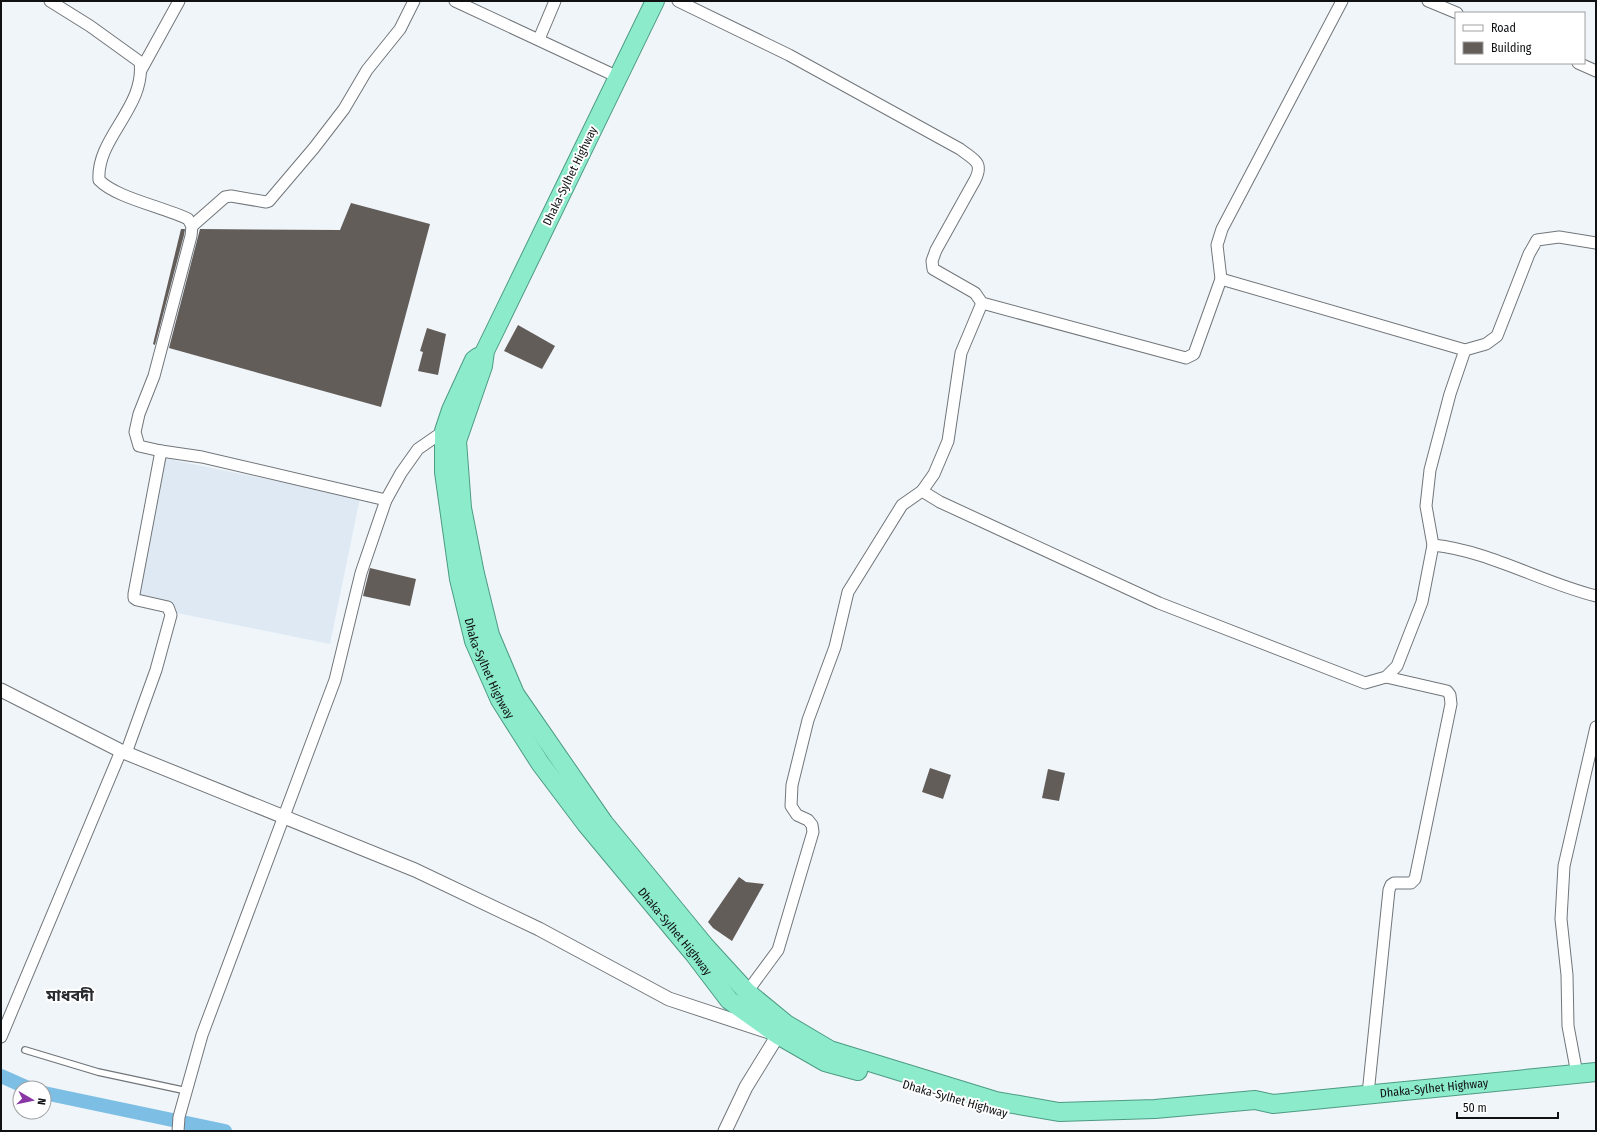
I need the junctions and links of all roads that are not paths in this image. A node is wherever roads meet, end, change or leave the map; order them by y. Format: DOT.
graph roads {
  1 [pos="50,1"];
  2 [pos="180,1"];
  3 [pos="414,1"];
  4 [pos="455,1"];
  5 [pos="555,1"];
  6 [pos="655,1"];
  7 [pos="678,1"];
  8 [pos="1342,1"];
  9 [pos="1428,1"];
  10 [pos="1455,12"];
  11 [pos="539,39"];
  12 [pos="1580,64"];
  13 [pos="141,70"];
  14 [pos="1596,71"];
  15 [pos="618,77"];
  16 [pos="192,226"];
  17 [pos="1596,243"];
  18 [pos="1221,279"];
  19 [pos="982,303"];
  20 [pos="1465,350"];
  21 [pos="485,351"];
  22 [pos="444,431"];
  23 [pos="161,451"];
  24 [pos="922,491"];
  25 [pos="386,500"];
  26 [pos="1432,545"];
  27 [pos="1596,596"];
  28 [pos="1386,678"];
  29 [pos="1,690"];
  30 [pos="1596,727"];
  31 [pos="124,752"];
  32 [pos="283,817"];
  33 [pos="747,992"];
  34 [pos="3,1025"];
  35 [pos="778,1035"];
  36 [pos="1,1037"];
  37 [pos="25,1050"];
  38 [pos="1596,1072"];
  39 [pos="1577,1074"];
  40 [pos="187,1091"];
  41 [pos="1368,1094"];
  42 [pos="1273,1104"];
  43 [pos="178,1131"];
  44 [pos="725,1131"];
  1 -- 13 [label="street"];
  2 -- 13 [label="street"];
  3 -- 16 [label="street"];
  4 -- 11 [label="street"];
  5 -- 11 [label="street"];
  6 -- 15 [label="highway, Dhaka-Sylhet Highway"];
  7 -- 19 [label="street"];
  8 -- 18 [label="street"];
  9 -- 10 [label="street"];
  11 -- 15 [label="street"];
  12 -- 14 [label="street"];
  13 -- 16 [label="street"];
  15 -- 21 [label="highway, Dhaka-Sylhet Highway"];
  16 -- 23 [label="street"];
  17 -- 20 [label="street"];
  18 -- 19 [label="street"];
  18 -- 20 [label="street"];
  19 -- 24 [label="street"];
  20 -- 26 [label="street"];
  21 -- 22 [label="highway, Dhaka-Sylhet Highway"];
  21 -- 33 [label="highway, Dhaka-Sylhet Highway"];
  22 -- 25 [label="street"];
  22 -- 35 [label="highway, Dhaka-Sylhet Highway"];
  23 -- 25 [label="street"];
  23 -- 31 [label="street"];
  24 -- 28 [label="street"];
  24 -- 33 [label="street"];
  25 -- 32 [label="street"];
  26 -- 27 [label="street"];
  26 -- 28 [label="street"];
  28 -- 41 [label="street"];
  29 -- 31 [label="street"];
  30 -- 39 [label="street"];
  31 -- 32 [label="street"];
  31 -- 34 [label="street"];
  32 -- 35 [label="street"];
  32 -- 40 [label="street"];
  33 -- 42 [label="highway, Dhaka-Sylhet Highway"];
  34 -- 36 [label="street"];
  35 -- 42 [label="highway, Dhaka-Sylhet Highway"];
  35 -- 44 [label="street"];
  37 -- 40 [label="lane"];
  38 -- 39 [label="highway, Dhaka-Sylhet Highway"];
  39 -- 41 [label="highway, Dhaka-Sylhet Highway"];
  40 -- 43 [label="street"];
  41 -- 42 [label="highway, Dhaka-Sylhet Highway"];
}
